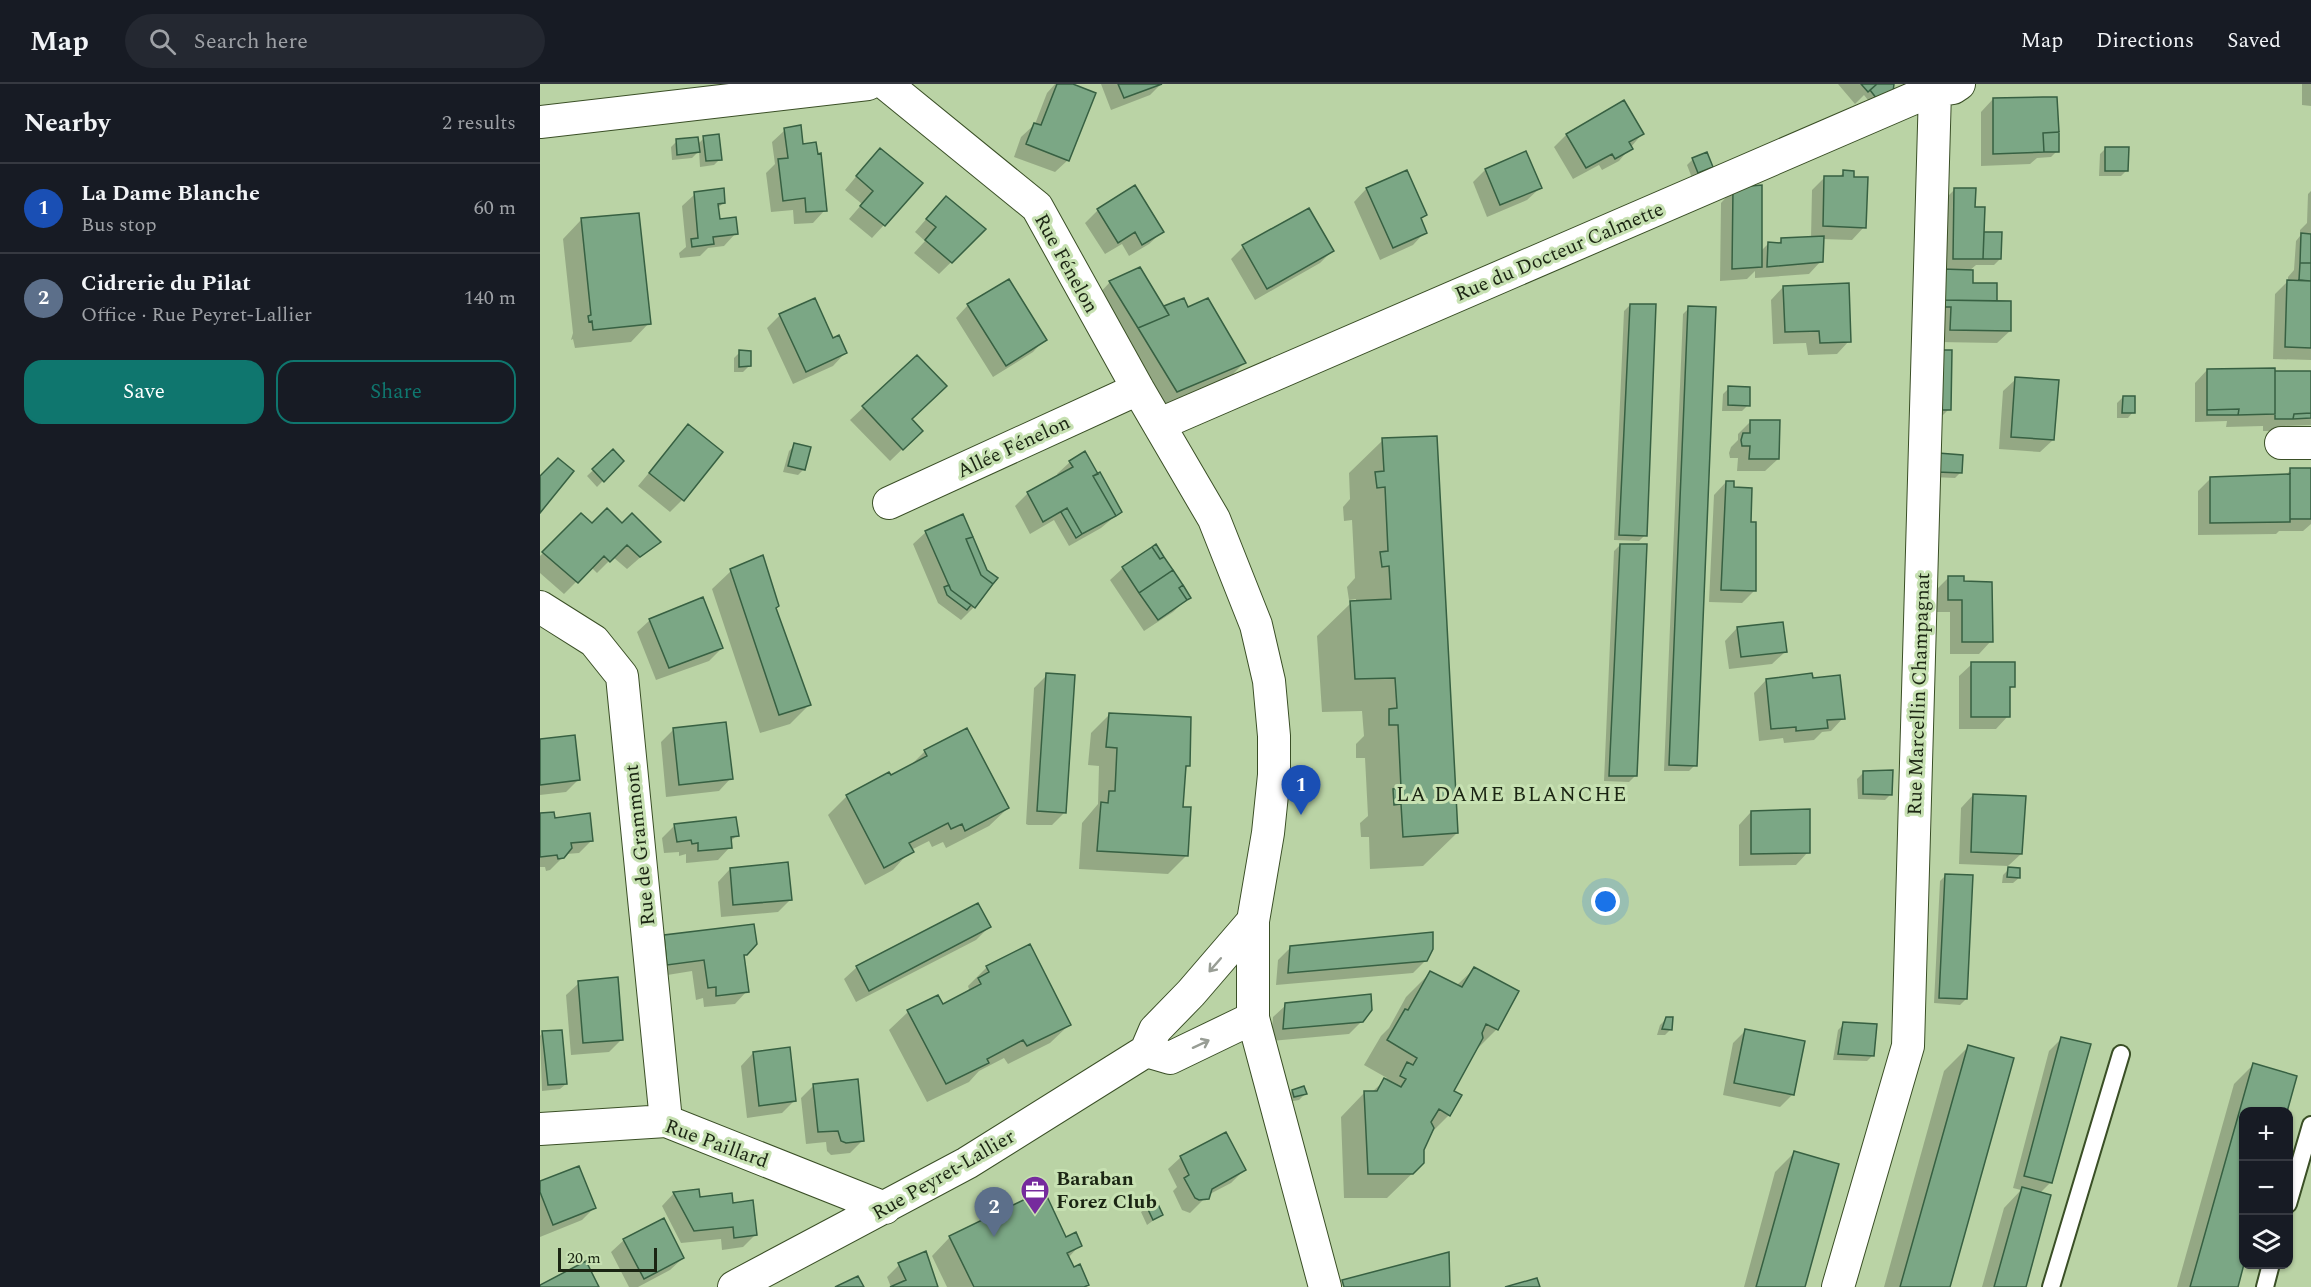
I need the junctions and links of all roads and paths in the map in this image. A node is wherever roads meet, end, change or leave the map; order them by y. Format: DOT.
graph roads {
  1 [pos="868,84"];
  2 [pos="886,84"];
  3 [pos="1947,88"];
  4 [pos="540,122"];
  5 [pos="1138,389"];
  6 [pos="1160,424"];
  7 [pos="889,503"];
  8 [pos="540,607"];
  9 [pos="1253,921"];
  10 [pos="1253,1018"];
  11 [pos="1146,1052"];
  12 [pos="2121,1054"];
  13 [pos="666,1121"];
  14 [pos="2311,1125"];
  15 [pos="540,1129"];
  16 [pos="2293,1190"];
  17 [pos="885,1208"];
  18 [pos="2270,1269"];
  19 [pos="734,1287"];
  20 [pos="1325,1287"];
  21 [pos="1838,1287"];
  22 [pos="2051,1287"];
  23 [pos="2265,1287"];
  1 -- 4 [label="street"];
  2 -- 5 [label="street, Rue Fénelon"];
  3 -- 6 [label="street, Rue du Docteur Calmette"];
  3 -- 21 [label="street, Rue Marcellin Champagnat"];
  5 -- 6 [label="street, Rue Fénelon"];
  5 -- 7 [label="street, Allée Fénelon"];
  6 -- 9 [label="street, Rue Fénelon"];
  8 -- 13 [label="street, Rue de Grammont"];
  9 -- 10 [label="street, Rue Fénelon"];
  9 -- 11 [label="street, one-way"];
  11 -- 10 [label="street, one-way"];
  10 -- 20 [label="street, Rue Fénelon"];
  11 -- 17 [label="street, Rue Peyret-Lallier"];
  12 -- 22 [label="lane"];
  13 -- 15 [label="street, Rue Paillard"];
  13 -- 17 [label="street, Rue Paillard"];
  14 -- 16 [label="lane"];
  17 -- 19 [label="street, Rue Peyret-Lallier"];
  18 -- 23 [label="lane"];
}
